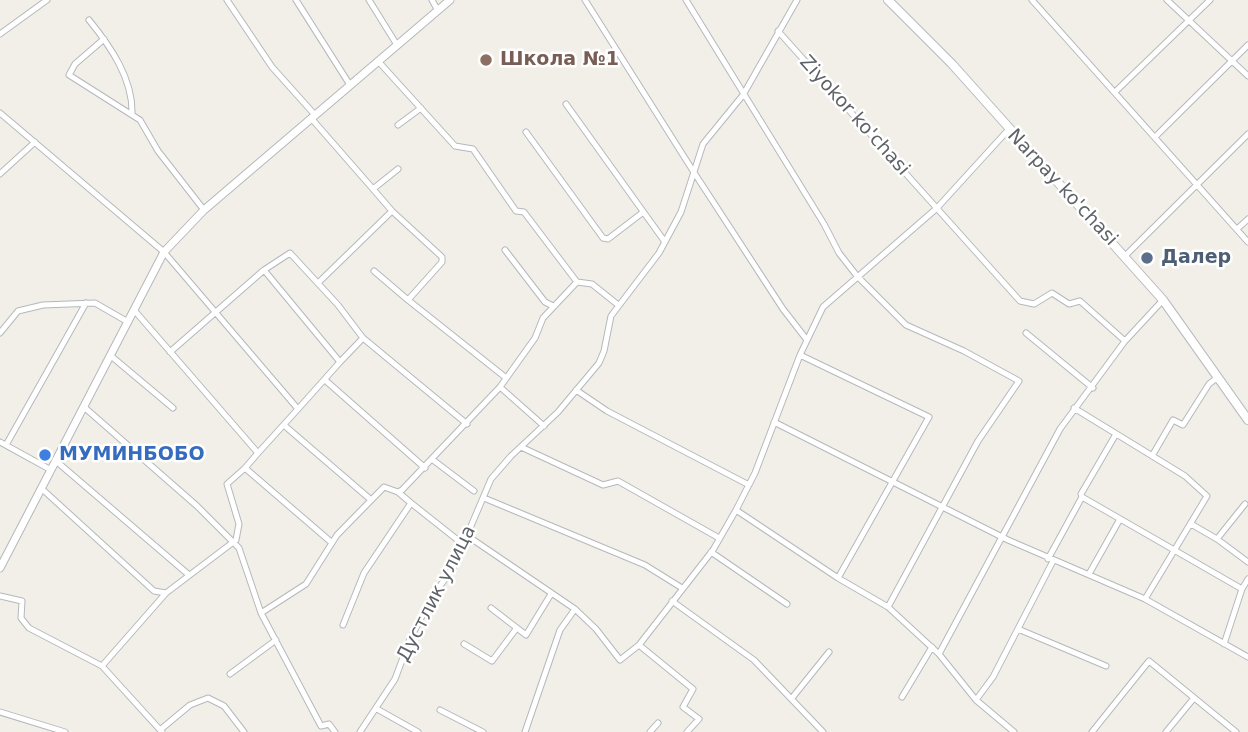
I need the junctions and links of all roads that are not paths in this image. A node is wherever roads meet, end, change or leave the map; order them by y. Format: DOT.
graph roads {
  1 [pos="227,0"];
  2 [pos="296,0"];
  3 [pos="369,0"];
  4 [pos="432,0"];
  5 [pos="450,0"];
  6 [pos="585,0"];
  7 [pos="686,0"];
  8 [pos="797,0"];
  9 [pos="888,0"];
  10 [pos="1032,0"];
  11 [pos="1167,0"];
  12 [pos="1210,0"];
  13 [pos="45,1"];
  14 [pos="437,9"];
  15 [pos="89,20"];
  16 [pos="1190,21"];
  17 [pos="778,31"];
  18 [pos="0,34"];
  19 [pos="104,39"];
  20 [pos="397,45"];
  21 [pos="1248,45"];
  22 [pos="1231,60"];
  23 [pos="378,61"];
  24 [pos="1248,76"];
  25 [pos="350,85"];
  26 [pos="1115,92"];
  27 [pos="743,95"];
  28 [pos="566,104"];
  29 [pos="421,108"];
  30 [pos="0,113"];
  31 [pos="132,114"];
  32 [pos="313,116"];
  33 [pos="398,125"];
  34 [pos="1009,129"];
  35 [pos="526,132"];
  36 [pos="1248,134"];
  37 [pos="1155,137"];
  38 [pos="35,142"];
  39 [pos="398,169"];
  40 [pos="0,174"];
  41 [pos="695,174"];
  42 [pos="1196,185"];
  43 [pos="373,189"];
  44 [pos="937,208"];
  45 [pos="204,210"];
  46 [pos="391,211"];
  47 [pos="642,213"];
  48 [pos="1248,219"];
  49 [pos="1237,229"];
  50 [pos="665,242"];
  51 [pos="1248,242"];
  52 [pos="505,250"];
  53 [pos="164,252"];
  54 [pos="1125,256"];
  55 [pos="264,270"];
  56 [pos="374,271"];
  57 [pos="857,276"];
  58 [pos="577,282"];
  59 [pos="318,283"];
  60 [pos="408,300"];
  61 [pos="1163,300"];
  62 [pos="86,303"];
  63 [pos="617,304"];
  64 [pos="553,306"];
  65 [pos="134,310"];
  66 [pos="214,313"];
  67 [pos="128,322"];
  68 [pos="0,333"];
  69 [pos="1026,333"];
  70 [pos="363,338"];
  71 [pos="807,340"];
  72 [pos="1125,341"];
  73 [pos="170,352"];
  74 [pos="800,355"];
  75 [pos="111,356"];
  76 [pos="341,362"];
  77 [pos="505,377"];
  78 [pos="1218,377"];
  79 [pos="325,380"];
  80 [pos="500,387"];
  81 [pos="1093,388"];
  82 [pos="576,390"];
  83 [pos="84,407"];
  84 [pos="173,408"];
  85 [pos="1074,408"];
  86 [pos="298,409"];
  87 [pos="1248,420"];
  88 [pos="774,422"];
  89 [pos="467,424"];
  90 [pos="285,426"];
  91 [pos="544,426"];
  92 [pos="1116,434"];
  93 [pos="3,443"];
  94 [pos="521,447"];
  95 [pos="258,453"];
  96 [pos="1152,456"];
  97 [pos="433,460"];
  98 [pos="57,461"];
  99 [pos="245,468"];
  100 [pos="425,468"];
  101 [pos="51,470"];
  102 [pos="894,480"];
  103 [pos="750,485"];
  104 [pos="41,488"];
  105 [pos="474,491"];
  106 [pos="398,492"];
  107 [pos="1082,497"];
  108 [pos="484,498"];
  109 [pos="369,499"];
  110 [pos="411,503"];
  111 [pos="1245,504"];
  112 [pos="943,506"];
  113 [pos="736,510"];
  114 [pos="1120,519"];
  115 [pos="1191,524"];
  116 [pos="469,537"];
  117 [pos="1003,537"];
  118 [pos="719,538"];
  119 [pos="1217,539"];
  120 [pos="233,542"];
  121 [pos="331,542"];
  122 [pos="464,545"];
  123 [pos="711,552"];
  124 [pos="1174,552"];
  125 [pos="1051,560"];
  126 [pos="1248,562"];
  127 [pos="0,568"];
  128 [pos="1089,573"];
  129 [pos="190,575"];
  130 [pos="838,578"];
  131 [pos="1248,579"];
  132 [pos="682,588"];
  133 [pos="1242,589"];
  134 [pos="166,593"];
  135 [pos="551,594"];
  136 [pos="0,596"];
  137 [pos="1145,599"];
  138 [pos="672,601"];
  139 [pos="787,604"];
  140 [pos="888,607"];
  141 [pos="491,608"];
  142 [pos="575,609"];
  143 [pos="261,613"];
  144 [pos="343,625"];
  145 [pos="516,629"];
  146 [pos="1017,629"];
  147 [pos="276,640"];
  148 [pos="464,644"];
  149 [pos="1224,644"];
  150 [pos="639,645"];
  151 [pos="932,648"];
  152 [pos="829,652"];
  153 [pos="939,654"];
  154 [pos="1248,657"];
  155 [pos="102,666"];
  156 [pos="1106,666"];
  157 [pos="230,674"];
  158 [pos="902,697"];
  159 [pos="792,698"];
  160 [pos="1194,698"];
  161 [pos="976,700"];
  162 [pos="377,709"];
  163 [pos="440,710"];
  164 [pos="0,712"];
  165 [pos="658,723"];
  166 [pos="161,731"];
  167 [pos="1011,731"];
  168 [pos="65,732"];
  169 [pos="244,732"];
  170 [pos="335,732"];
  171 [pos="360,732"];
  172 [pos="418,732"];
  173 [pos="483,732"];
  174 [pos="525,732"];
  175 [pos="650,732"];
  176 [pos="687,732"];
  177 [pos="823,732"];
  178 [pos="1092,732"];
  179 [pos="1166,732"];
  180 [pos="1236,732"];
  1 -- 32 [label="street"];
  2 -- 25 [label="street"];
  3 -- 20 [label="street"];
  4 -- 14 [label="street"];
  5 -- 14 [label="street"];
  6 -- 41 [label="street"];
  7 -- 27 [label="street"];
  8 -- 17 [label="street, Дустлик улица"];
  9 -- 34 [label="main road, Narpay ko'chasi"];
  10 -- 26 [label="street"];
  11 -- 16 [label="street"];
  12 -- 16 [label="street"];
  13 -- 18 [label="street"];
  14 -- 20 [label="street"];
  15 -- 19 [label="street"];
  16 -- 22 [label="street"];
  16 -- 26 [label="street"];
  17 -- 27 [label="street, Дустлик улица"];
  17 -- 44 [label="street, Ziyokor ko'chasi"];
  19 -- 31 [label="street"];
  19 -- 31 [label="street"];
  20 -- 23 [label="street"];
  21 -- 22 [label="street"];
  22 -- 24 [label="street"];
  22 -- 37 [label="street"];
  23 -- 25 [label="street"];
  23 -- 29 [label="street"];
  25 -- 32 [label="street"];
  26 -- 37 [label="street"];
  27 -- 41 [label="street, Дустлик улица"];
  27 -- 57 [label="street"];
  28 -- 47 [label="street"];
  29 -- 33 [label="street"];
  29 -- 58 [label="street"];
  30 -- 38 [label="street"];
  31 -- 45 [label="street"];
  32 -- 43 [label="street"];
  32 -- 45 [label="street"];
  34 -- 44 [label="street"];
  34 -- 54 [label="main road, Narpay ko'chasi"];
  35 -- 47 [label="street"];
  36 -- 42 [label="street"];
  37 -- 42 [label="street"];
  38 -- 40 [label="street"];
  38 -- 53 [label="street"];
  39 -- 43 [label="street"];
  41 -- 50 [label="street, Дустлик улица"];
  41 -- 71 [label="street"];
  42 -- 49 [label="street"];
  42 -- 54 [label="street"];
  43 -- 46 [label="street"];
  44 -- 57 [label="street"];
  44 -- 72 [label="street, Ziyokor ko'chasi"];
  45 -- 53 [label="street"];
  46 -- 59 [label="street"];
  46 -- 60 [label="street"];
  47 -- 50 [label="street"];
  48 -- 49 [label="street"];
  49 -- 51 [label="street"];
  50 -- 63 [label="street, Дустлик улица"];
  52 -- 64 [label="street"];
  53 -- 65 [label="street"];
  53 -- 66 [label="street"];
  54 -- 61 [label="main road, Narpay ko'chasi"];
  55 -- 59 [label="street"];
  55 -- 66 [label="street"];
  55 -- 76 [label="street"];
  56 -- 60 [label="street"];
  57 -- 71 [label="street"];
  57 -- 112 [label="street"];
  58 -- 63 [label="street"];
  58 -- 64 [label="street"];
  59 -- 70 [label="street"];
  60 -- 77 [label="street"];
  61 -- 72 [label="street"];
  61 -- 78 [label="main road, Narpay ko'chasi"];
  62 -- 67 [label="street"];
  62 -- 68 [label="street"];
  62 -- 93 [label="street"];
  63 -- 82 [label="street, Дустлик улица"];
  64 -- 77 [label="street"];
  65 -- 67 [label="street"];
  65 -- 73 [label="street"];
  66 -- 73 [label="street"];
  66 -- 86 [label="street"];
  67 -- 75 [label="street"];
  69 -- 81 [label="street"];
  70 -- 76 [label="street"];
  70 -- 89 [label="street"];
  71 -- 74 [label="street"];
  72 -- 81 [label="street"];
  73 -- 95 [label="street"];
  74 -- 88 [label="street"];
  74 -- 102 [label="street"];
  75 -- 83 [label="street"];
  75 -- 84 [label="street"];
  76 -- 79 [label="street"];
  77 -- 80 [label="street"];
  78 -- 87 [label="main road, Narpay ko'chasi"];
  78 -- 96 [label="street"];
  79 -- 86 [label="street"];
  79 -- 100 [label="street"];
  80 -- 89 [label="street"];
  80 -- 91 [label="street"];
  81 -- 85 [label="street"];
  82 -- 91 [label="street, Дустлик улица"];
  82 -- 103 [label="street"];
  83 -- 98 [label="street"];
  83 -- 120 [label="street"];
  85 -- 92 [label="street"];
  85 -- 117 [label="street"];
  86 -- 90 [label="street"];
  88 -- 102 [label="street"];
  88 -- 103 [label="street"];
  89 -- 97 [label="street"];
  90 -- 95 [label="street"];
  90 -- 109 [label="street"];
  91 -- 94 [label="street, Дустлик улица"];
  92 -- 96 [label="street"];
  92 -- 107 [label="street"];
  93 -- 101 [label="street"];
  94 -- 108 [label="street, Дустлик улица"];
  94 -- 118 [label="street"];
  95 -- 99 [label="street"];
  96 -- 115 [label="street"];
  97 -- 100 [label="street"];
  97 -- 105 [label="street"];
  98 -- 101 [label="street"];
  98 -- 129 [label="street"];
  99 -- 120 [label="street"];
  99 -- 121 [label="street"];
  100 -- 106 [label="street"];
  101 -- 104 [label="street"];
  102 -- 112 [label="street"];
  102 -- 130 [label="street"];
  103 -- 113 [label="street"];
  104 -- 127 [label="street"];
  104 -- 134 [label="street"];
  106 -- 109 [label="street"];
  106 -- 110 [label="street"];
  107 -- 114 [label="street"];
  107 -- 125 [label="street"];
  108 -- 116 [label="street, Дустлик улица"];
  108 -- 132 [label="street"];
  109 -- 121 [label="street"];
  110 -- 122 [label="street"];
  110 -- 144 [label="street"];
  111 -- 119 [label="street"];
  112 -- 117 [label="street"];
  112 -- 140 [label="street"];
  113 -- 118 [label="street"];
  113 -- 130 [label="street"];
  114 -- 124 [label="street"];
  114 -- 128 [label="street"];
  115 -- 119 [label="street"];
  115 -- 124 [label="street"];
  116 -- 122 [label="street, Дустлик улица"];
  116 -- 135 [label="street"];
  117 -- 125 [label="street"];
  117 -- 153 [label="street"];
  118 -- 123 [label="street"];
  119 -- 126 [label="street"];
  120 -- 129 [label="street"];
  120 -- 143 [label="street"];
  121 -- 143 [label="street"];
  122 -- 162 [label="street, Дустлик улица"];
  123 -- 132 [label="street"];
  123 -- 139 [label="street"];
  124 -- 133 [label="street"];
  124 -- 137 [label="street"];
  125 -- 128 [label="street"];
  125 -- 146 [label="street"];
  128 -- 137 [label="street"];
  129 -- 134 [label="street"];
  130 -- 140 [label="street"];
  131 -- 133 [label="street"];
  132 -- 138 [label="street"];
  133 -- 149 [label="street"];
  134 -- 155 [label="street"];
  135 -- 142 [label="street"];
  135 -- 145 [label="street"];
  136 -- 155 [label="street"];
  137 -- 149 [label="street"];
  138 -- 150 [label="street"];
  138 -- 159 [label="street"];
  140 -- 151 [label="street"];
  141 -- 145 [label="street"];
  142 -- 150 [label="street"];
  142 -- 174 [label="street"];
  143 -- 147 [label="street"];
  145 -- 148 [label="street"];
  146 -- 156 [label="street"];
  146 -- 161 [label="street"];
  147 -- 157 [label="street"];
  147 -- 170 [label="street"];
  149 -- 154 [label="street"];
  150 -- 176 [label="street"];
  151 -- 153 [label="street"];
  151 -- 158 [label="street"];
  152 -- 159 [label="street"];
  153 -- 161 [label="street"];
  155 -- 166 [label="street"];
  159 -- 177 [label="street"];
  160 -- 178 [label="street"];
  160 -- 179 [label="street"];
  160 -- 180 [label="street"];
  161 -- 167 [label="street"];
  162 -- 171 [label="street, Дустлик улица"];
  162 -- 172 [label="street"];
  163 -- 173 [label="street"];
  164 -- 168 [label="street"];
  165 -- 175 [label="street"];
  166 -- 169 [label="street"];
}
